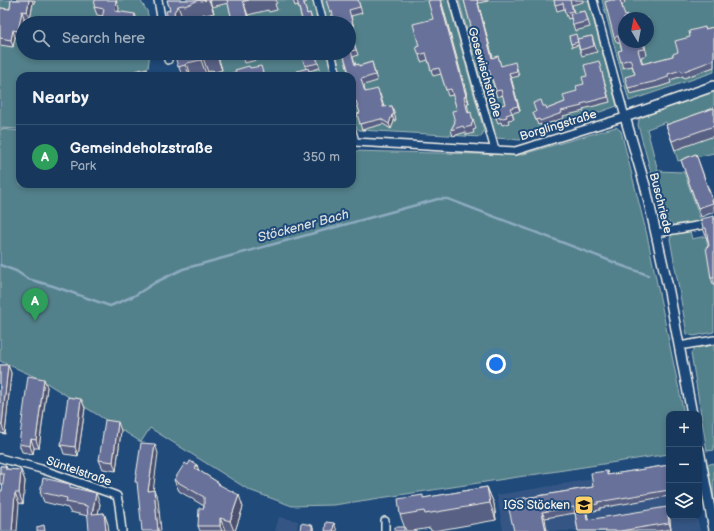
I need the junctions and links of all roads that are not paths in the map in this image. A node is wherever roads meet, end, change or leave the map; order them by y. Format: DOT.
graph roads {
  1 [pos="158,0"];
  2 [pos="317,0"];
  3 [pos="453,0"];
  4 [pos="593,0"];
  5 [pos="161,16"];
  6 [pos="321,16"];
  7 [pos="333,60"];
  8 [pos="336,72"];
  9 [pos="714,86"];
  10 [pos="624,117"];
  11 [pos="356,142"];
  12 [pos="495,150"];
  13 [pos="714,223"];
  14 [pos="656,233"];
  15 [pos="714,340"];
  16 [pos="679,346"];
  17 [pos="691,411"];
  18 [pos="0,458"];
  19 [pos="702,466"];
  20 [pos="385,521"];
  21 [pos="714,530"];
  22 [pos="122,531"];
  23 [pos="385,531"];
  1 -- 5 [label="street"];
  2 -- 6 [label="street"];
  3 -- 12 [label="street, Gosewischstraße"];
  4 -- 10 [label="street, Buschriede"];
  7 -- 8 [label="street"];
  9 -- 10 [label="street, Borglingstraße"];
  10 -- 12 [label="street, Borglingstraße"];
  10 -- 14 [label="street, Buschriede"];
  11 -- 12 [label="street, Borglingstraße"];
  13 -- 14 [label="street"];
  14 -- 16 [label="street, Buschriede"];
  15 -- 16 [label="street"];
  16 -- 17 [label="street, Buschriede"];
  18 -- 22 [label="street, Süntelstraße"];
  19 -- 21 [label="street"];
  20 -- 23 [label="street"];
}
